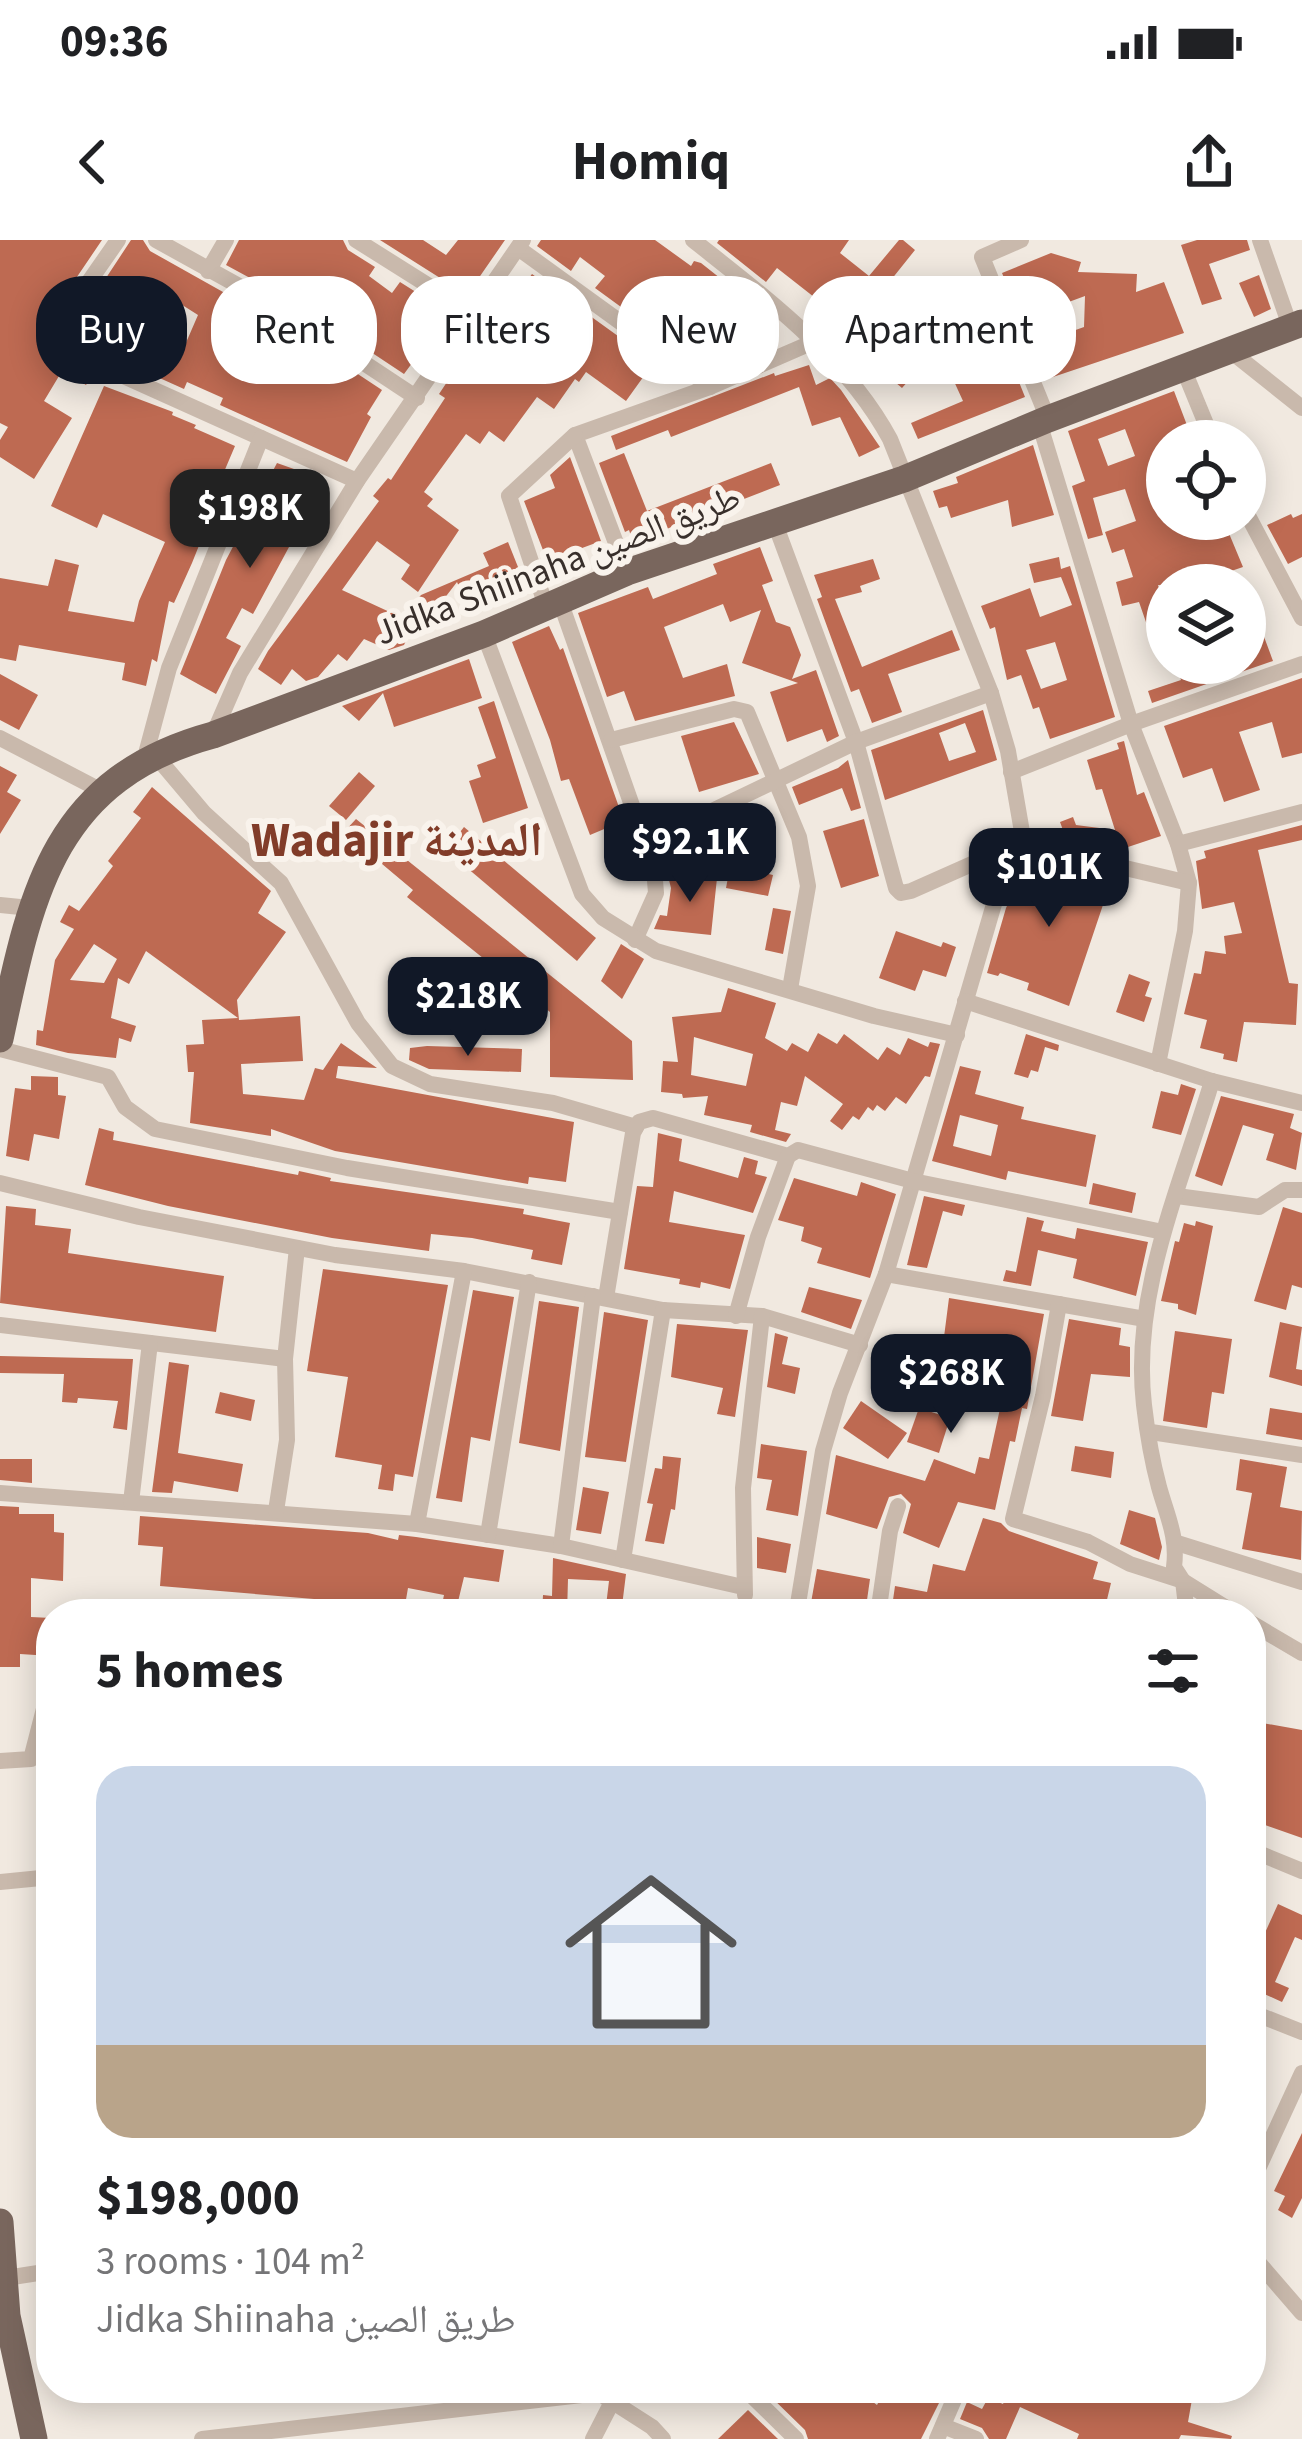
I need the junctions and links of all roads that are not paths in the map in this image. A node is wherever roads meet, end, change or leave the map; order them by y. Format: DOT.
graph roads {
  1 [pos="118,240"];
  2 [pos="155,240"];
  3 [pos="226,240"];
  4 [pos="356,240"];
  5 [pos="693,240"];
  6 [pos="1021,240"];
  7 [pos="1260,240"];
  8 [pos="520,244"];
  9 [pos="208,271"];
  10 [pos="412,276"];
  11 [pos="498,276"];
  12 [pos="1296,324"];
  13 [pos="803,335"];
  14 [pos="803,347"];
  15 [pos="1228,349"];
  16 [pos="1183,368"];
  17 [pos="426,384"];
  18 [pos="855,384"];
  19 [pos="710,387"];
  20 [pos="417,398"];
  21 [pos="1302,408"];
  22 [pos="1205,420"];
  23 [pos="1044,421"];
  24 [pos="575,435"];
  25 [pos="261,438"];
  26 [pos="904,479"];
  27 [pos="357,482"];
  28 [pos="774,521"];
  29 [pos="1261,540"];
  30 [pos="627,572"];
  31 [pos="553,603"];
  32 [pos="1302,618"];
  33 [pos="484,634"];
  34 [pos="1302,664"];
  35 [pos="991,693"];
  36 [pos="1131,724"];
  37 [pos="213,735"];
  38 [pos="0,738"];
  39 [pos="611,740"];
  40 [pos="856,742"];
  41 [pos="149,758"];
  42 [pos="1011,772"];
  43 [pos="777,780"];
  44 [pos="102,791"];
  45 [pos="1302,812"];
  46 [pos="641,828"];
  47 [pos="1019,843"];
  48 [pos="1178,844"];
  49 [pos="1189,883"];
  50 [pos="0,904"];
  51 [pos="30,908"];
  52 [pos="635,940"];
  53 [pos="790,989"];
  54 [pos="965,1001"];
  55 [pos="957,1035"];
  56 [pos="0,1039"];
  57 [pos="0,1049"];
  58 [pos="1158,1064"];
  59 [pos="1213,1081"];
  60 [pos="1302,1103"];
  61 [pos="636,1127"];
  62 [pos="788,1156"];
  63 [pos="913,1180"];
  64 [pos="0,1183"];
  65 [pos="1302,1190"];
  66 [pos="1178,1196"];
  67 [pos="620,1212"];
  68 [pos="1163,1232"];
  69 [pos="297,1248"];
  70 [pos="464,1270"];
  71 [pos="886,1274"];
  72 [pos="529,1282"];
  73 [pos="599,1297"];
  74 [pos="1059,1304"];
  75 [pos="663,1310"];
  76 [pos="736,1316"];
  77 [pos="762,1316"];
  78 [pos="1145,1318"];
  79 [pos="0,1325"];
  80 [pos="150,1343"];
  81 [pos="860,1345"];
  82 [pos="285,1359"];
  83 [pos="1151,1432"];
  84 [pos="1302,1455"];
  85 [pos="0,1493"];
  86 [pos="131,1502"];
  87 [pos="898,1506"];
  88 [pos="276,1511"];
  89 [pos="417,1524"];
  90 [pos="488,1535"];
  91 [pos="1177,1544"];
  92 [pos="561,1546"];
  93 [pos="623,1560"];
  94 [pos="1183,1581"];
  95 [pos="1302,1582"];
  96 [pos="743,1587"];
  97 [pos="745,1599"];
  98 [pos="799,1599"];
  99 [pos="880,1599"];
  100 [pos="1185,1599"];
  101 [pos="1212,1599"];
  102 [pos="1266,1632"];
  103 [pos="1302,1654"];
  104 [pos="36,1740"];
  105 [pos="0,1761"];
  106 [pos="1266,1861"];
  107 [pos="1302,1871"];
  108 [pos="36,1878"];
  109 [pos="0,1882"];
  110 [pos="1266,2018"];
  111 [pos="1302,2032"];
  112 [pos="1302,2074"];
  113 [pos="1295,2108"];
  114 [pos="1266,2158"];
  115 [pos="0,2222"];
  116 [pos="1266,2271"];
  117 [pos="36,2273"];
  118 [pos="6,2278"];
  119 [pos="1302,2313"];
  120 [pos="4,2316"];
  121 [pos="539,2403"];
  122 [pos="601,2403"];
  123 [pos="616,2403"];
  124 [pos="759,2403"];
  125 [pos="953,2403"];
  126 [pos="333,2432"];
  127 [pos="940,2432"];
  128 [pos="34,2439"];
  129 [pos="202,2439"];
  130 [pos="593,2439"];
  131 [pos="663,2439"];
  132 [pos="796,2439"];
  133 [pos="976,2439"];
  1 -- 25 [label="street"];
  2 -- 9 [label="street"];
  3 -- 9 [label="street"];
  4 -- 10 [label="street"];
  5 -- 13 [label="street"];
  6 -- 23 [label="street"];
  7 -- 12 [label="street"];
  8 -- 11 [label="street"];
  8 -- 19 [label="street"];
  9 -- 20 [label="street"];
  12 -- 15 [label="main road, Jidka Shiinaha طريق الصين"];
  14 -- 19 [label="street"];
  15 -- 16 [label="main road, Jidka Shiinaha طريق الصين"];
  15 -- 21 [label="street"];
  16 -- 22 [label="street"];
  16 -- 23 [label="main road, Jidka Shiinaha طريق الصين"];
  17 -- 20 [label="street"];
  18 -- 26 [label="street"];
  19 -- 24 [label="street"];
  20 -- 27 [label="street"];
  23 -- 26 [label="main road, Jidka Shiinaha طريق الصين"];
  23 -- 36 [label="street"];
  24 -- 30 [label="street"];
  24 -- 31 [label="street"];
  25 -- 27 [label="street"];
  25 -- 41 [label="street"];
  26 -- 28 [label="main road, Jidka Shiinaha طريق الصين"];
  26 -- 35 [label="street"];
  27 -- 37 [label="street"];
  28 -- 30 [label="main road, Jidka Shiinaha طريق الصين"];
  28 -- 40 [label="street"];
  29 -- 32 [label="street"];
  30 -- 31 [label="main road, Jidka Shiinaha طريق الصين"];
  31 -- 33 [label="main road, Jidka Shiinaha طريق الصين"];
  31 -- 39 [label="street"];
  33 -- 37 [label="main road, Jidka Shiinaha طريق الصين"];
  33 -- 52 [label="street"];
  34 -- 36 [label="street"];
  35 -- 40 [label="street"];
  35 -- 42 [label="street"];
  36 -- 42 [label="street"];
  36 -- 48 [label="street"];
  37 -- 41 [label="main road, Jidka Shiinaha طريق الصين"];
  38 -- 44 [label="street"];
  39 -- 43 [label="street"];
  39 -- 46 [label="street"];
  40 -- 43 [label="street"];
  40 -- 47 [label="street"];
  41 -- 44 [label="main road, Jidka Shiinaha طريق الصين"];
  41 -- 61 [label="street"];
  42 -- 47 [label="street"];
  43 -- 46 [label="street"];
  43 -- 53 [label="street"];
  44 -- 51 [label="main road, Jidka Shiinaha طريق الصين"];
  45 -- 48 [label="street"];
  46 -- 52 [label="street"];
  47 -- 49 [label="street"];
  47 -- 54 [label="street"];
  48 -- 49 [label="street"];
  49 -- 58 [label="street"];
  50 -- 51 [label="street"];
  51 -- 56 [label="main road, Jidka Shiinaha طريق الصين"];
  52 -- 53 [label="street"];
  53 -- 55 [label="street"];
  54 -- 55 [label="street"];
  54 -- 58 [label="street"];
  55 -- 63 [label="street"];
  57 -- 67 [label="street"];
  58 -- 59 [label="street"];
  59 -- 60 [label="street"];
  59 -- 66 [label="street"];
  61 -- 62 [label="street"];
  61 -- 67 [label="street"];
  62 -- 63 [label="street"];
  62 -- 76 [label="street"];
  63 -- 68 [label="street"];
  63 -- 71 [label="street"];
  64 -- 69 [label="street"];
  65 -- 66 [label="street"];
  66 -- 68 [label="street"];
  67 -- 73 [label="street"];
  68 -- 78 [label="street"];
  69 -- 70 [label="street"];
  69 -- 82 [label="street"];
  70 -- 72 [label="street"];
  70 -- 89 [label="street"];
  71 -- 74 [label="street"];
  71 -- 81 [label="street"];
  72 -- 73 [label="street"];
  72 -- 90 [label="street"];
  73 -- 75 [label="street"];
  73 -- 92 [label="street"];
  74 -- 78 [label="street"];
  74 -- 94 [label="street"];
  75 -- 76 [label="street"];
  75 -- 93 [label="street"];
  76 -- 77 [label="street"];
  77 -- 81 [label="street"];
  77 -- 96 [label="street"];
  78 -- 83 [label="street"];
  79 -- 80 [label="street"];
  80 -- 82 [label="street"];
  80 -- 86 [label="street"];
  81 -- 98 [label="street"];
  82 -- 88 [label="street"];
  83 -- 84 [label="street"];
  83 -- 91 [label="street"];
  85 -- 86 [label="street"];
  86 -- 88 [label="street"];
  87 -- 99 [label="street"];
  88 -- 89 [label="street"];
  89 -- 90 [label="street"];
  90 -- 92 [label="street"];
  91 -- 94 [label="street"];
  91 -- 95 [label="street"];
  92 -- 93 [label="street"];
  93 -- 96 [label="street"];
  94 -- 100 [label="street"];
  94 -- 101 [label="street"];
  96 -- 97 [label="street"];
  102 -- 103 [label="street"];
  104 -- 105 [label="street"];
  106 -- 107 [label="street"];
  108 -- 109 [label="street"];
  110 -- 111 [label="street"];
  112 -- 113 [label="street"];
  113 -- 114 [label="street"];
  115 -- 118 [label="main road"];
  116 -- 119 [label="street"];
  117 -- 118 [label="street"];
  118 -- 120 [label="main road"];
  120 -- 128 [label="main road"];
  121 -- 126 [label="street"];
  122 -- 130 [label="street"];
  123 -- 131 [label="street"];
  124 -- 132 [label="street"];
  125 -- 127 [label="street"];
  126 -- 129 [label="street"];
  127 -- 133 [label="street"];
}
